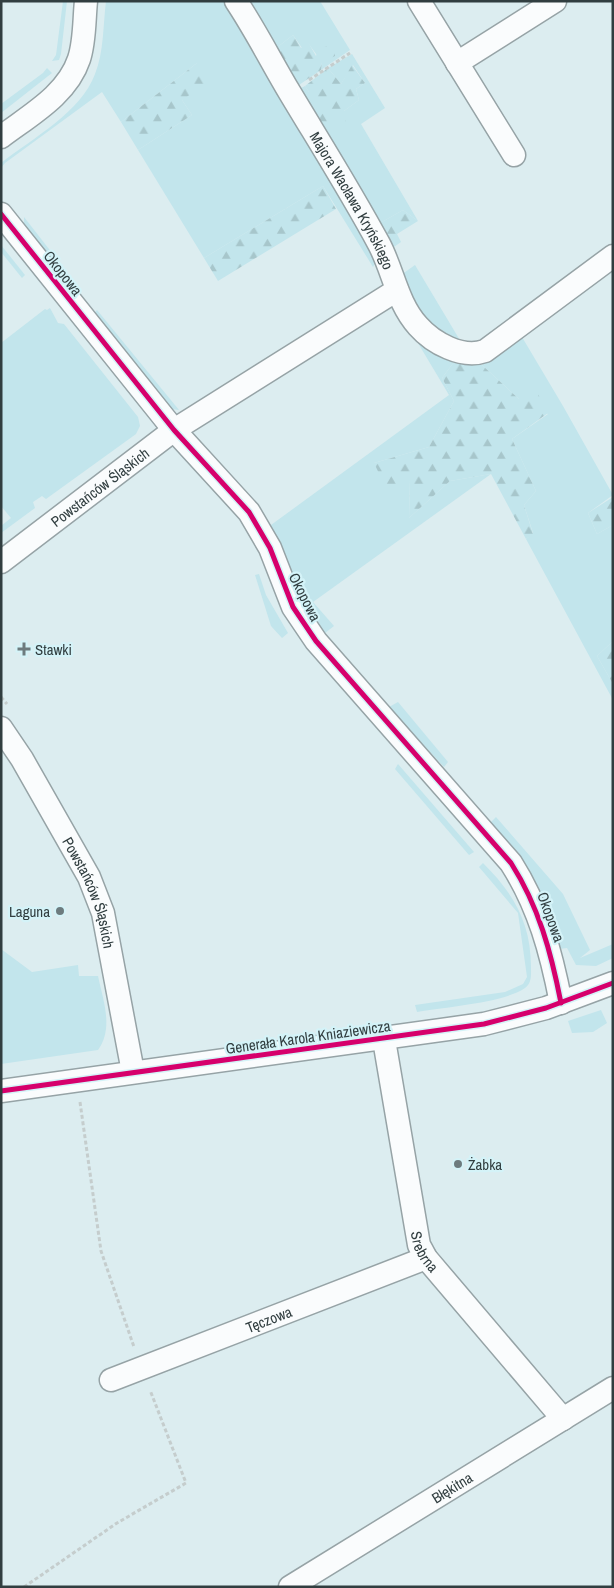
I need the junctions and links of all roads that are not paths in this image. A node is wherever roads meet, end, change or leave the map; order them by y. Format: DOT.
graph roads {
  1 [pos="86,1"];
  2 [pos="236,1"];
  3 [pos="419,1"];
  4 [pos="554,1"];
  5 [pos="457,63"];
  6 [pos="1,137"];
  7 [pos="514,155"];
  8 [pos="1,214"];
  9 [pos="613,256"];
  10 [pos="397,290"];
  11 [pos="174,430"];
  12 [pos="1,562"];
  13 [pos="1,728"];
  14 [pos="613,983"];
  15 [pos="561,1003"];
  16 [pos="384,1040"];
  17 [pos="133,1072"];
  18 [pos="1,1091"];
  19 [pos="426,1258"];
  20 [pos="111,1380"];
  21 [pos="613,1388"];
  22 [pos="563,1419"];
  23 [pos="290,1587"];
  1 -- 6 [label="street"];
  2 -- 10 [label="street, Majora Wacława Kryńskiego"];
  3 -- 5 [label="street"];
  4 -- 5 [label="street"];
  5 -- 7 [label="street"];
  8 -- 11 [label="street, Okopowa"];
  9 -- 10 [label="street, Majora Wacława Kryńskiego"];
  10 -- 11 [label="street"];
  11 -- 12 [label="street, Powstańców Śląskich"];
  11 -- 15 [label="street, Okopowa"];
  13 -- 17 [label="street, Powstańców Śląskich"];
  14 -- 15 [label="street, Generała Karola Kniaziewicza"];
  15 -- 16 [label="street, Generała Karola Kniaziewicza"];
  16 -- 17 [label="street, Generała Karola Kniaziewicza"];
  16 -- 19 [label="street, Srebrna"];
  17 -- 18 [label="street, Generała Karola Kniaziewicza"];
  19 -- 20 [label="street, Tęczowa"];
  19 -- 22 [label="street, Srebrna"];
  21 -- 22 [label="street, Błękitna"];
  22 -- 23 [label="street, Błękitna"];
}
